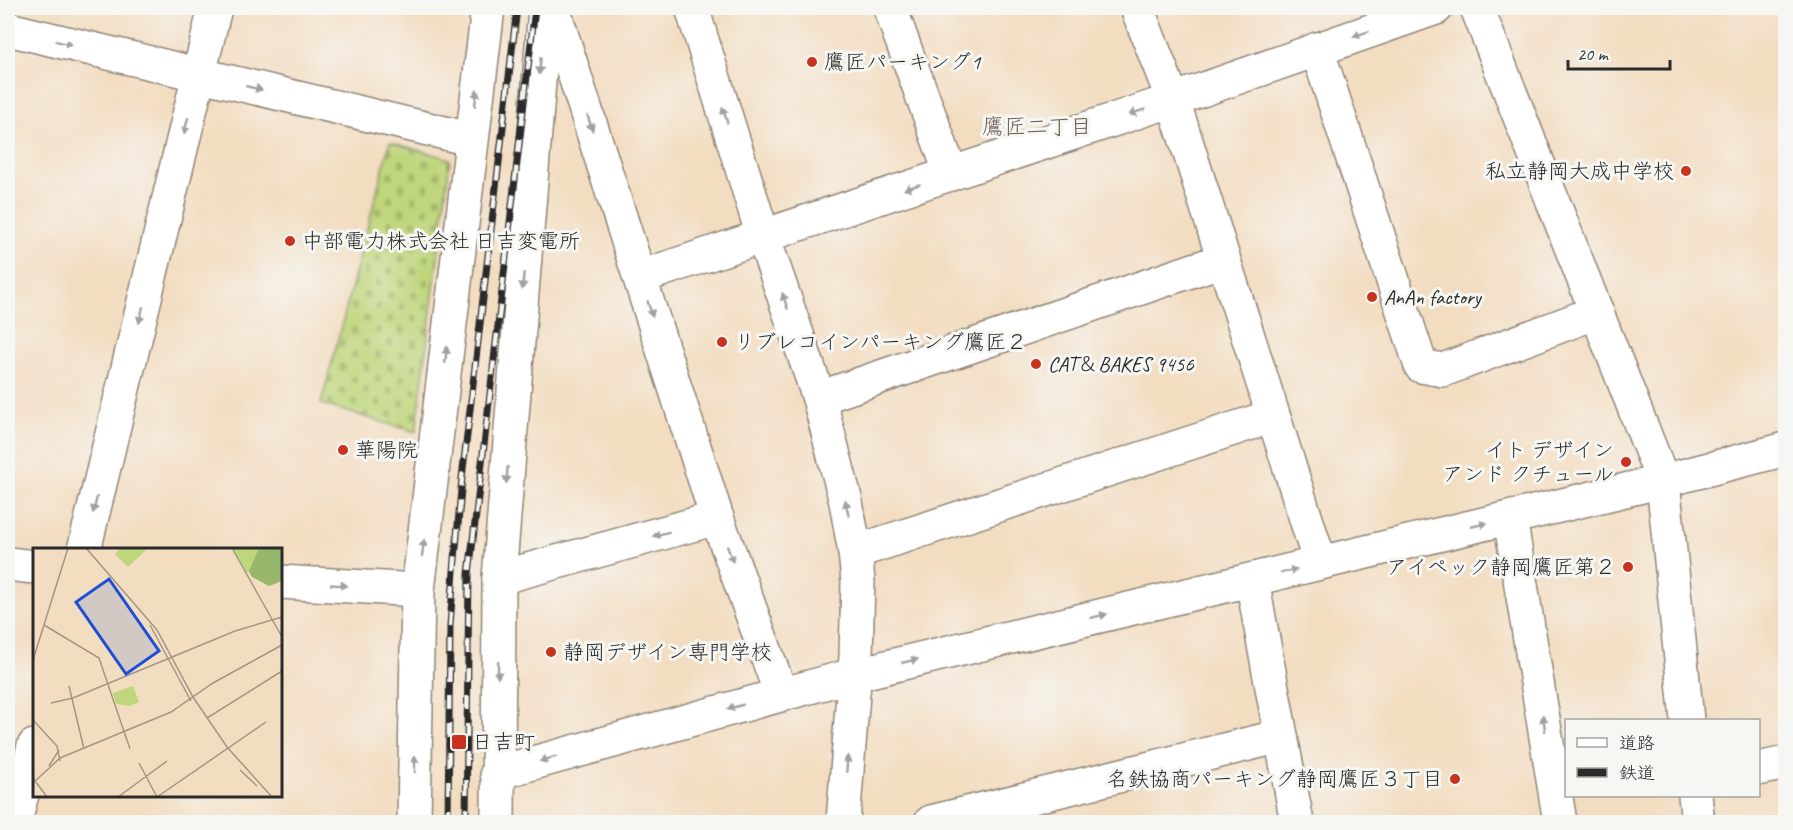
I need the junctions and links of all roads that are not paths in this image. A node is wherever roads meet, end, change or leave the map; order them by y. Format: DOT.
graph roads {
  1 [pos="215,8"];
  2 [pos="488,8"];
  3 [pos="545,8"];
  4 [pos="553,8"];
  5 [pos="692,8"];
  6 [pos="890,8"];
  7 [pos="1137,8"];
  8 [pos="1436,8"];
  9 [pos="1477,8"];
  10 [pos="8,29"];
  11 [pos="1317,50"];
  12 [pos="199,75"];
  13 [pos="1173,100"];
  14 [pos="470,139"];
  15 [pos="951,174"];
  16 [pos="763,236"];
  17 [pos="1223,260"];
  18 [pos="640,277"];
  19 [pos="1597,312"];
  20 [pos="819,399"];
  21 [pos="1273,416"];
  22 [pos="1785,449"];
  23 [pos="1663,481"];
  24 [pos="717,518"];
  25 [pos="1510,518"];
  26 [pos="84,548"];
  27 [pos="855,552"];
  28 [pos="1320,563"];
  29 [pos="8,564"];
  30 [pos="33,567"];
  31 [pos="499,578"];
  32 [pos="1252,580"];
  33 [pos="282,582"];
  34 [pos="418,590"];
  35 [pos="853,675"];
  36 [pos="781,694"];
  37 [pos="1687,719"];
  38 [pos="1281,736"];
  39 [pos="33,750"];
  40 [pos="1785,763"];
  41 [pos="1760,769"];
  42 [pos="496,773"];
  43 [pos="1695,797"];
  44 [pos="1025,811"];
  45 [pos="15,822"];
  46 [pos="414,822"];
  47 [pos="498,822"];
  48 [pos="843,822"];
  49 [pos="931,822"];
  50 [pos="1297,822"];
  51 [pos="1560,822"];
  52 [pos="1698,822"];
  1 -- 12 [label="street"];
  14 -- 2 [label="street, one-way"];
  3 -- 31 [label="street, one-way"];
  4 -- 18 [label="street, one-way"];
  16 -- 5 [label="street, one-way"];
  6 -- 15 [label="street"];
  7 -- 13 [label="street"];
  8 -- 11 [label="street, one-way"];
  9 -- 19 [label="street"];
  10 -- 12 [label="street, one-way"];
  11 -- 13 [label="street"];
  11 -- 19 [label="street"];
  12 -- 14 [label="street, one-way"];
  12 -- 26 [label="street, one-way"];
  13 -- 15 [label="street, one-way"];
  13 -- 17 [label="street"];
  34 -- 14 [label="street, one-way"];
  15 -- 16 [label="street, one-way"];
  16 -- 18 [label="street"];
  20 -- 16 [label="street, one-way"];
  17 -- 20 [label="street"];
  17 -- 21 [label="street"];
  18 -- 24 [label="street, one-way"];
  19 -- 23 [label="street"];
  27 -- 20 [label="street, one-way"];
  21 -- 27 [label="street"];
  21 -- 28 [label="street"];
  22 -- 23 [label="street"];
  23 -- 25 [label="street"];
  23 -- 37 [label="street"];
  24 -- 31 [label="street, one-way"];
  24 -- 36 [label="street, one-way"];
  28 -- 25 [label="street, one-way"];
  51 -- 25 [label="street, one-way"];
  27 -- 35 [label="street"];
  32 -- 28 [label="street, one-way"];
  29 -- 30 [label="street"];
  31 -- 42 [label="street, one-way"];
  35 -- 32 [label="street, one-way"];
  32 -- 38 [label="street"];
  33 -- 34 [label="street, one-way"];
  46 -- 34 [label="street, one-way"];
  35 -- 36 [label="street"];
  48 -- 35 [label="street, one-way"];
  36 -- 42 [label="street, one-way"];
  38 -- 44 [label="street"];
  38 -- 50 [label="street"];
  39 -- 45 [label="street"];
  40 -- 41 [label="street"];
  42 -- 47 [label="street"];
  43 -- 52 [label="street"];
  44 -- 49 [label="street"];
}
